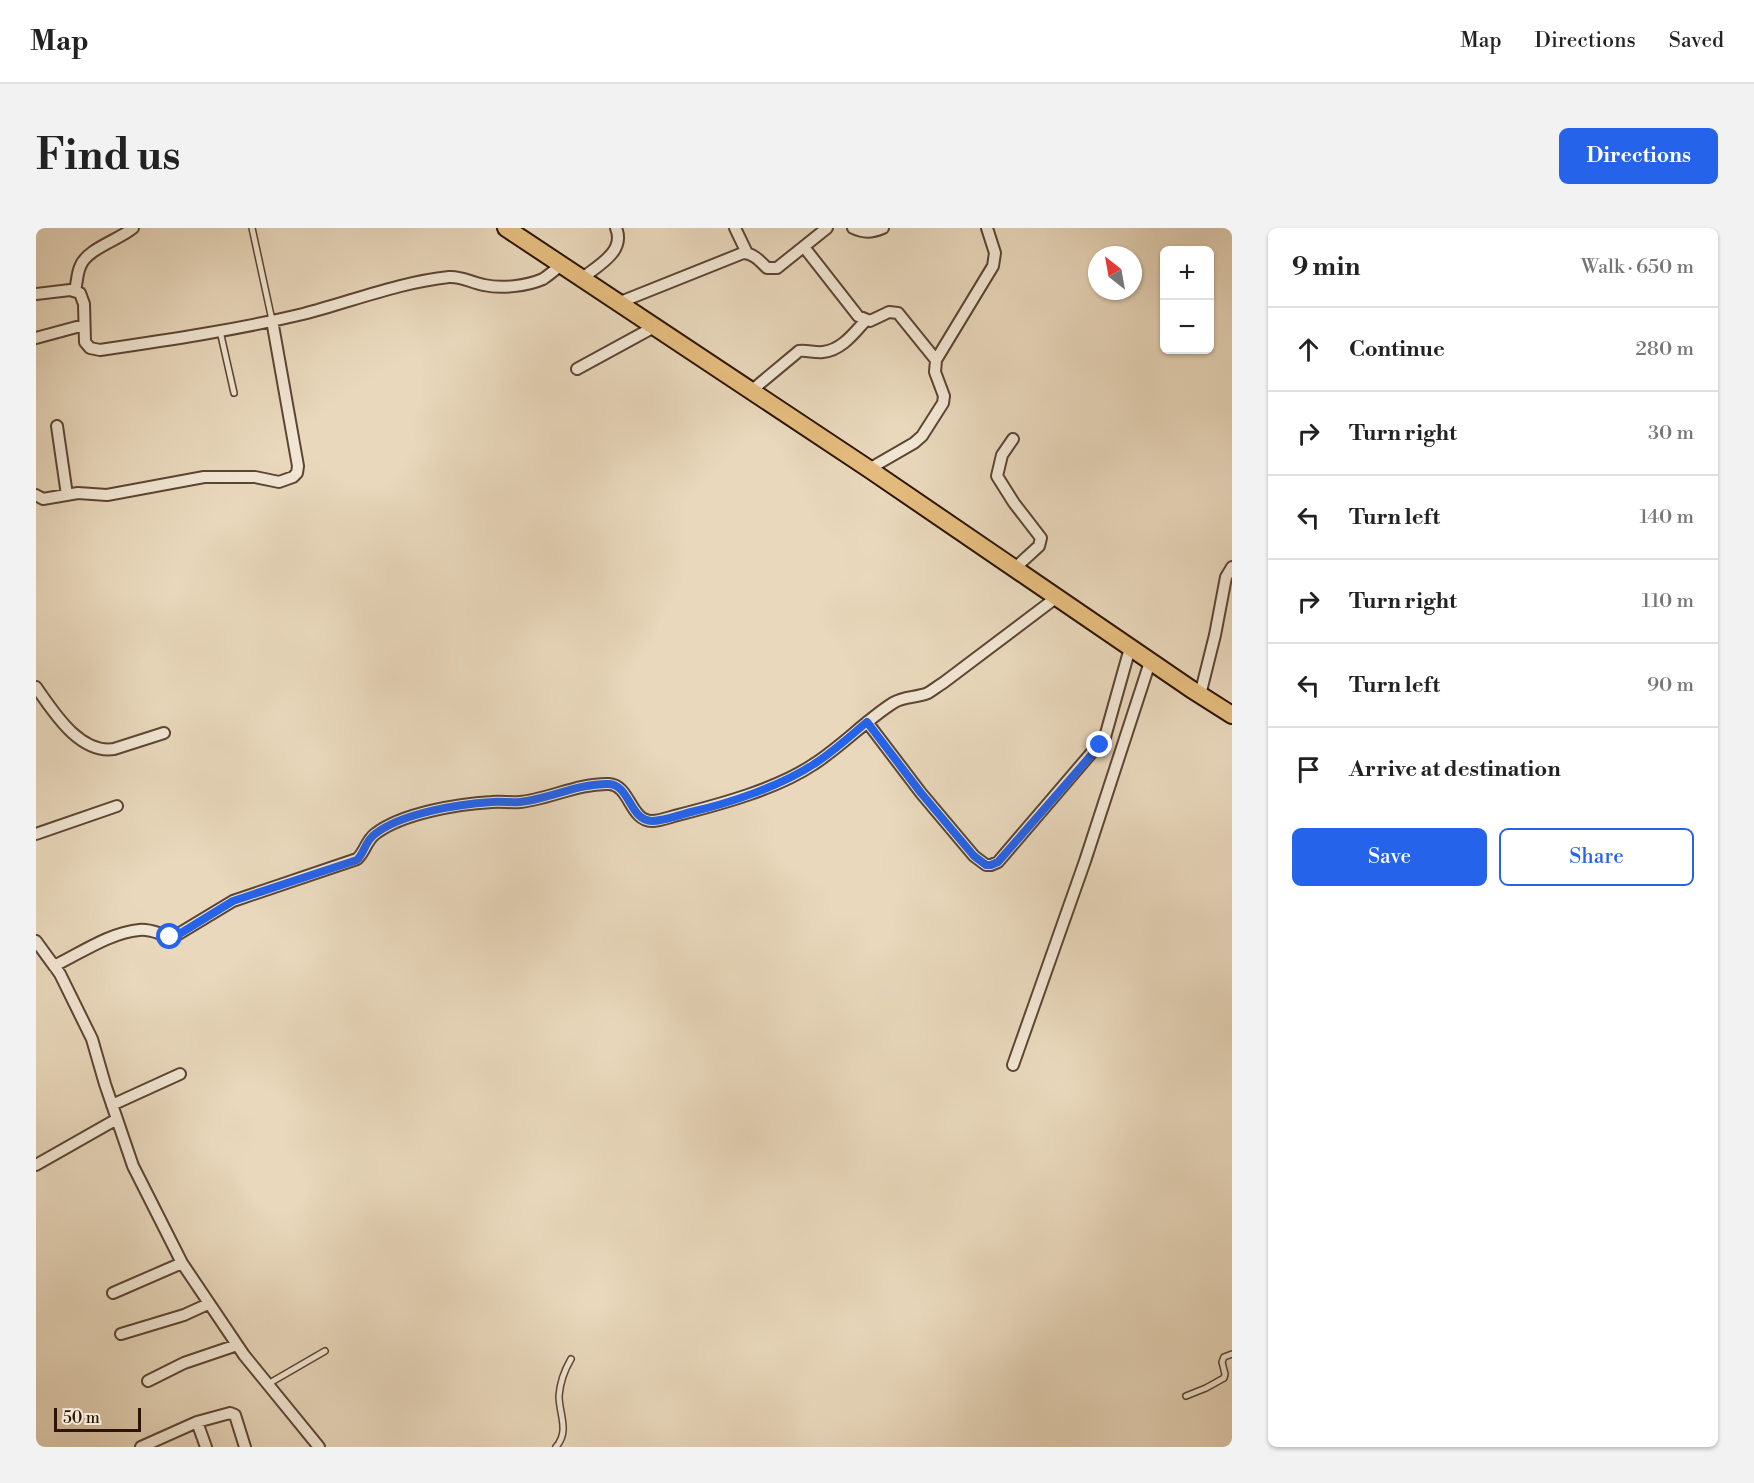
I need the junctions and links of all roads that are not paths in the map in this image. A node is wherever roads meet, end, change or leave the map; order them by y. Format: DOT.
graph roads {
  1 [pos="133,228"];
  2 [pos="252,228"];
  3 [pos="506,228"];
  4 [pos="616,228"];
  5 [pos="735,228"];
  6 [pos="827,228"];
  7 [pos="853,228"];
  8 [pos="883,228"];
  9 [pos="987,228"];
  10 [pos="804,247"];
  11 [pos="747,253"];
  12 [pos="561,265"];
  13 [pos="580,279"];
  14 [pos="75,290"];
  15 [pos="36,294"];
  16 [pos="618,303"];
  17 [pos="272,320"];
  18 [pos="866,320"];
  19 [pos="84,325"];
  20 [pos="654,327"];
  21 [pos="220,331"];
  22 [pos="36,338"];
  23 [pos="936,360"];
  24 [pos="577,369"];
  25 [pos="751,391"];
  26 [pos="234,393"];
  27 [pos="57,426"];
  28 [pos="1013,439"];
  29 [pos="869,469"];
  30 [pos="36,495"];
  31 [pos="67,495"];
  32 [pos="1232,567"];
  33 [pos="1015,568"];
  34 [pos="1057,597"];
  35 [pos="1130,648"];
  36 [pos="1150,662"];
  37 [pos="36,687"];
  38 [pos="1200,695"];
  39 [pos="1232,715"];
  40 [pos="867,722"];
  41 [pos="164,733"];
  42 [pos="117,806"];
  43 [pos="36,834"];
  44 [pos="36,941"];
  45 [pos="54,966"];
  46 [pos="1013,1065"];
  47 [pos="180,1074"];
  48 [pos="112,1105"];
  49 [pos="117,1119"];
  50 [pos="36,1165"];
  51 [pos="182,1263"];
  52 [pos="113,1293"];
  53 [pos="208,1304"];
  54 [pos="122,1334"];
  55 [pos="237,1345"];
  56 [pos="325,1352"];
  57 [pos="1232,1354"];
  58 [pos="571,1359"];
  59 [pos="148,1381"];
  60 [pos="268,1384"];
  61 [pos="1186,1396"];
  62 [pos="197,1422"];
  63 [pos="141,1447"];
  64 [pos="207,1447"];
  65 [pos="245,1447"];
  66 [pos="320,1447"];
  67 [pos="556,1447"];
  1 -- 14 [label="street"];
  2 -- 17 [label="lane"];
  3 -- 12 [label="main road"];
  4 -- 13 [label="street"];
  5 -- 11 [label="street"];
  6 -- 10 [label="street"];
  7 -- 8 [label="street"];
  9 -- 23 [label="street"];
  10 -- 11 [label="street"];
  10 -- 18 [label="street"];
  11 -- 16 [label="street"];
  12 -- 13 [label="main road"];
  12 -- 17 [label="street"];
  13 -- 16 [label="main road"];
  14 -- 15 [label="street"];
  14 -- 19 [label="street"];
  16 -- 20 [label="main road"];
  17 -- 21 [label="street"];
  17 -- 31 [label="street"];
  18 -- 23 [label="street"];
  18 -- 25 [label="street"];
  19 -- 21 [label="street"];
  19 -- 22 [label="street"];
  20 -- 24 [label="street"];
  20 -- 25 [label="main road"];
  21 -- 26 [label="lane"];
  23 -- 29 [label="street"];
  25 -- 29 [label="main road"];
  27 -- 31 [label="street"];
  28 -- 33 [label="street"];
  29 -- 33 [label="main road"];
  30 -- 31 [label="street"];
  32 -- 38 [label="street"];
  33 -- 34 [label="main road"];
  34 -- 35 [label="main road"];
  34 -- 40 [label="street"];
  35 -- 36 [label="main road"];
  35 -- 40 [label="street"];
  36 -- 38 [label="main road"];
  36 -- 46 [label="street"];
  37 -- 41 [label="street"];
  38 -- 39 [label="main road"];
  40 -- 45 [label="street"];
  42 -- 43 [label="street"];
  44 -- 45 [label="street"];
  45 -- 48 [label="street"];
  47 -- 48 [label="street"];
  48 -- 49 [label="street"];
  49 -- 50 [label="street"];
  49 -- 51 [label="street"];
  51 -- 52 [label="street"];
  51 -- 53 [label="street"];
  53 -- 54 [label="street"];
  53 -- 55 [label="street"];
  55 -- 59 [label="street"];
  55 -- 60 [label="street"];
  56 -- 60 [label="lane"];
  57 -- 61 [label="lane"];
  58 -- 67 [label="lane"];
  60 -- 66 [label="street"];
  62 -- 63 [label="street"];
  62 -- 64 [label="street"];
  62 -- 65 [label="street"];
}
